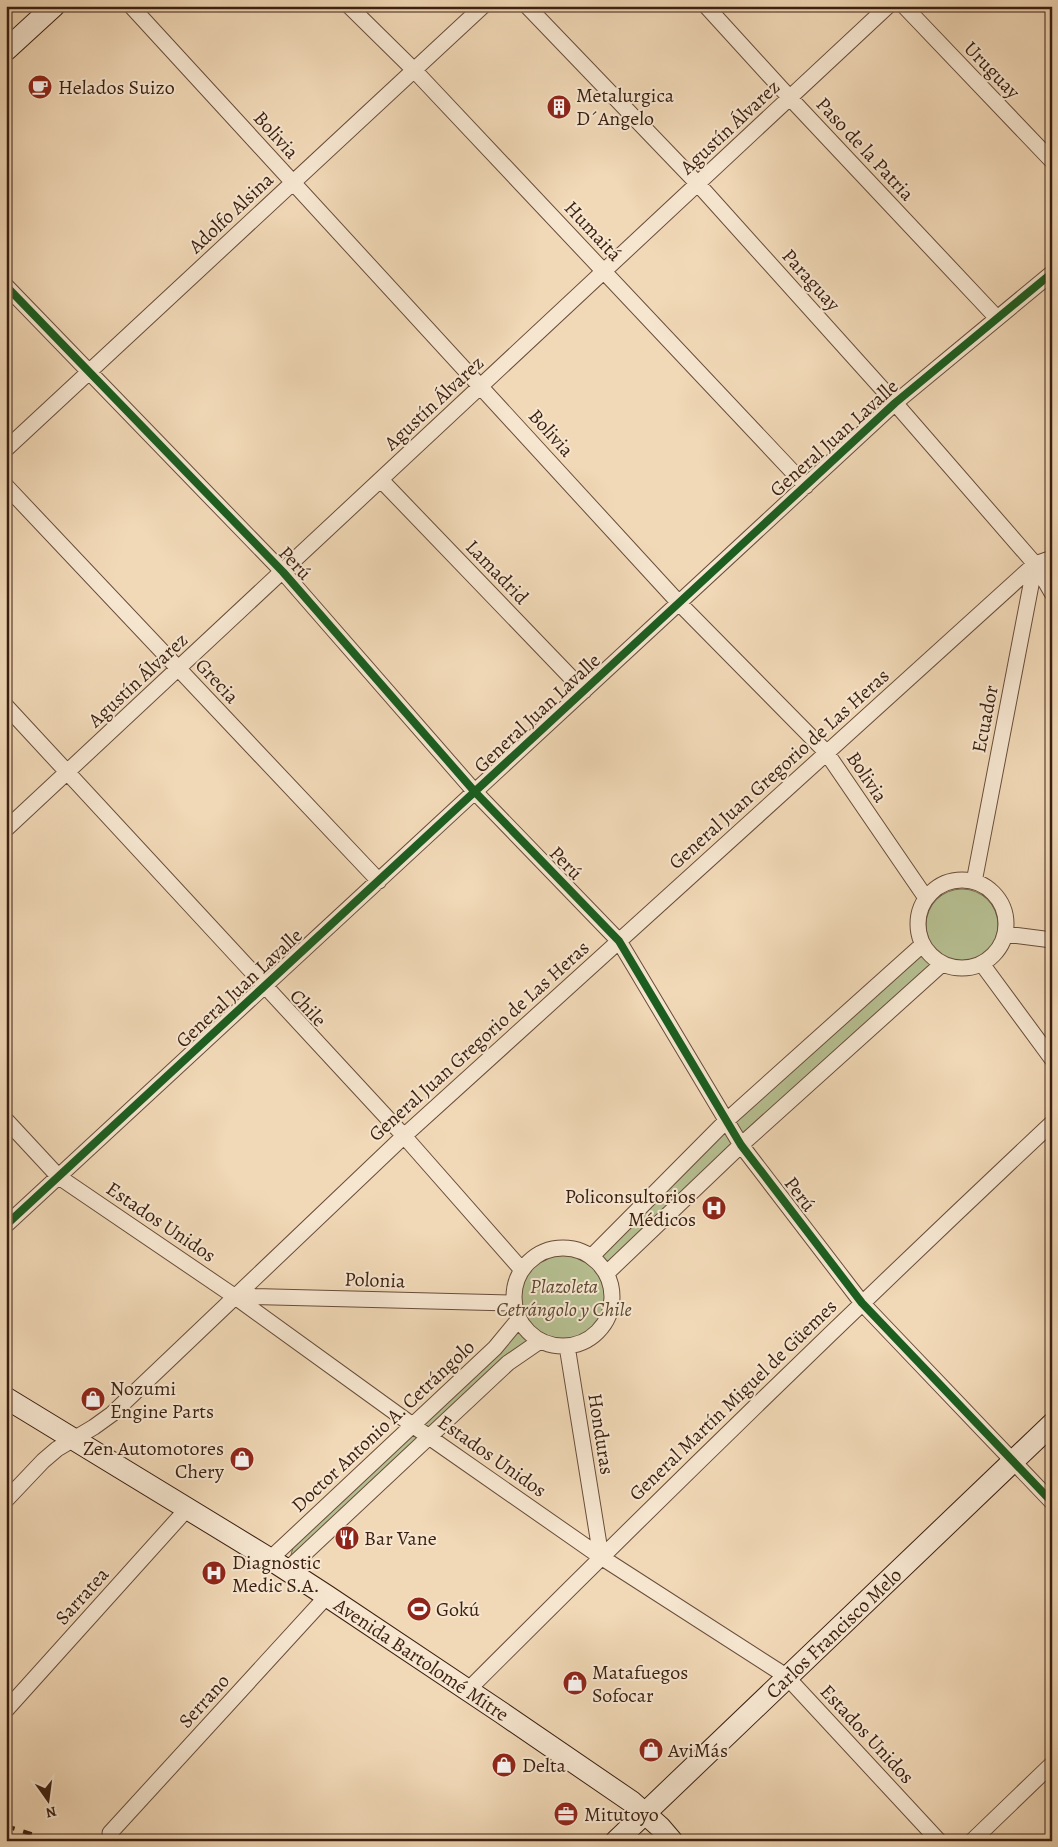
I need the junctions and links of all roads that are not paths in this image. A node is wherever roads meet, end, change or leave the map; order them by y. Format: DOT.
graph roads {
  1 [pos="54,6"];
  2 [pos="131,6"];
  3 [pos="349,6"];
  4 [pos="483,6"];
  5 [pos="527,6"];
  6 [pos="706,6"];
  7 [pos="888,6"];
  8 [pos="904,6"];
  9 [pos="6,50"];
  10 [pos="414,70"];
  11 [pos="790,98"];
  12 [pos="1052,161"];
  13 [pos="293,183"];
  14 [pos="698,184"];
  15 [pos="604,272"];
  16 [pos="1052,273"];
  17 [pos="6,286"];
  18 [pos="997,318"];
  19 [pos="90,372"];
  20 [pos="482,386"];
  21 [pos="895,404"];
  22 [pos="6,449"];
  23 [pos="381,480"];
  24 [pos="6,486"];
  25 [pos="806,486"];
  26 [pos="1052,558"];
  27 [pos="1035,564"];
  28 [pos="283,572"];
  29 [pos="1052,593"];
  30 [pos="680,603"];
  31 [pos="179,669"];
  32 [pos="584,691"];
  33 [pos="6,706"];
  34 [pos="826,752"];
  35 [pos="68,773"];
  36 [pos="476,792"];
  37 [pos="6,829"];
  38 [pos="379,881"];
  39 [pos="974,882"];
  40 [pos="926,898"];
  41 [pos="1005,934"];
  42 [pos="1052,940"];
  43 [pos="619,941"];
  44 [pos="922,945"];
  45 [pos="942,964"];
  46 [pos="982,964"];
  47 [pos="265,986"];
  48 [pos="1052,1059"];
  49 [pos="6,1120"];
  50 [pos="726,1121"];
  51 [pos="1052,1123"];
  52 [pos="404,1136"];
  53 [pos="742,1145"];
  54 [pos="59,1177"];
  55 [pos="6,1225"];
  56 [pos="592,1256"];
  57 [pos="522,1270"];
  58 [pos="606,1273"];
  59 [pos="234,1296"];
  60 [pos="514,1303"];
  61 [pos="862,1303"];
  62 [pos="520,1319"];
  63 [pos="540,1341"];
  64 [pos="567,1346"];
  65 [pos="6,1398"];
  66 [pos="414,1424"];
  67 [pos="1052,1424"];
  68 [pos="429,1437"];
  69 [pos="73,1439"];
  70 [pos="1013,1461"];
  71 [pos="6,1500"];
  72 [pos="1052,1502"];
  73 [pos="187,1509"];
  74 [pos="600,1557"];
  75 [pos="278,1564"];
  76 [pos="327,1596"];
  77 [pos="786,1676"];
  78 [pos="468,1690"];
  79 [pos="6,1710"];
  80 [pos="1052,1764"];
  81 [pos="645,1812"];
  82 [pos="110,1833"];
  83 [pos="616,1841"];
  84 [pos="672,1841"];
  85 [pos="939,1841"];
  86 [pos="972,1841"];
  1 -- 9 [label="main road"];
  2 -- 13 [label="street, Bolivia"];
  3 -- 10 [label="street, Humaitá"];
  4 -- 10 [label="street, Adolfo Alsina"];
  5 -- 14 [label="street, Paraguay"];
  6 -- 11 [label="street, Paso de la Patria"];
  7 -- 11 [label="street, Agustín Álvarez"];
  8 -- 12 [label="street, Uruguay"];
  10 -- 13 [label="street, Adolfo Alsina"];
  10 -- 15 [label="street, Humaitá"];
  11 -- 14 [label="street, Agustín Álvarez"];
  11 -- 18 [label="street, Paso de la Patria"];
  13 -- 19 [label="street, Adolfo Alsina"];
  13 -- 20 [label="street, Bolivia"];
  14 -- 15 [label="street, Agustín Álvarez"];
  14 -- 21 [label="street, Paraguay"];
  15 -- 20 [label="street, Agustín Álvarez"];
  15 -- 25 [label="street, Humaitá"];
  16 -- 18 [label="street, General Juan Lavalle"];
  17 -- 19 [label="street, Perú"];
  18 -- 21 [label="street, General Juan Lavalle"];
  19 -- 22 [label="street, Adolfo Alsina"];
  19 -- 28 [label="street, Perú"];
  20 -- 23 [label="street, Agustín Álvarez"];
  20 -- 30 [label="street, Bolivia"];
  21 -- 25 [label="street, General Juan Lavalle"];
  21 -- 27 [label="street, Paraguay"];
  23 -- 28 [label="street, Agustín Álvarez"];
  23 -- 32 [label="street, Lamadrid"];
  24 -- 31 [label="street, Grecia"];
  25 -- 30 [label="street, General Juan Lavalle"];
  26 -- 27 [label="street, General Juan Gregorio de Las Heras"];
  27 -- 29 [label="street, Paraguay"];
  27 -- 34 [label="street, General Juan Gregorio de Las Heras"];
  27 -- 39 [label="street, Ecuador"];
  28 -- 31 [label="street, Agustín Álvarez"];
  28 -- 36 [label="street, Perú"];
  30 -- 32 [label="street, General Juan Lavalle"];
  30 -- 34 [label="street, Bolivia"];
  31 -- 35 [label="street, Agustín Álvarez"];
  31 -- 38 [label="street, Grecia"];
  32 -- 36 [label="street, General Juan Lavalle"];
  33 -- 35 [label="street, Chile"];
  34 -- 40 [label="street, Bolivia"];
  34 -- 43 [label="street, General Juan Gregorio de Las Heras"];
  35 -- 37 [label="street, Agustín Álvarez"];
  35 -- 47 [label="street, Chile"];
  36 -- 38 [label="street, General Juan Lavalle"];
  36 -- 43 [label="street, Perú"];
  38 -- 47 [label="street, General Juan Lavalle"];
  39 -- 40 [label="street"];
  39 -- 41 [label="street"];
  40 -- 44 [label="street"];
  41 -- 42 [label="street"];
  41 -- 46 [label="street"];
  43 -- 50 [label="street, Perú"];
  43 -- 52 [label="street, General Juan Gregorio de Las Heras"];
  44 -- 45 [label="street"];
  44 -- 50 [label="street"];
  45 -- 46 [label="street"];
  45 -- 53 [label="street"];
  46 -- 48 [label="street"];
  47 -- 52 [label="street, Chile"];
  47 -- 54 [label="street, General Juan Lavalle"];
  49 -- 54 [label="street, Estados Unidos"];
  50 -- 53 [label="street, Perú"];
  50 -- 56 [label="street"];
  51 -- 61 [label="street, General Martín Miguel de Güemes"];
  52 -- 57 [label="street, Chile"];
  52 -- 59 [label="street, General Juan Gregorio de Las Heras"];
  53 -- 58 [label="street"];
  53 -- 61 [label="street, Perú"];
  54 -- 55 [label="street, General Juan Lavalle"];
  54 -- 59 [label="street, Estados Unidos"];
  56 -- 57 [label="street"];
  56 -- 58 [label="street"];
  57 -- 60 [label="street"];
  58 -- 64 [label="street"];
  59 -- 60 [label="street, Polonia"];
  59 -- 66 [label="street, Estados Unidos"];
  59 -- 69 [label="street, General Juan Gregorio de Las Heras"];
  60 -- 62 [label="street"];
  61 -- 70 [label="street, Perú"];
  61 -- 74 [label="street, General Martín Miguel de Güemes"];
  62 -- 63 [label="street"];
  62 -- 66 [label="street, Doctor Antonio A. Cetrángolo"];
  63 -- 64 [label="street"];
  63 -- 68 [label="street, Doctor Antonio A. Cetrángolo"];
  64 -- 74 [label="street, Honduras"];
  65 -- 69 [label="main road, Avenida Bartolomé Mitre"];
  66 -- 68 [label="street, Estados Unidos"];
  66 -- 75 [label="street, Doctor Antonio A. Cetrángolo"];
  67 -- 70 [label="main road, Carlos Francisco Melo"];
  68 -- 74 [label="street, Estados Unidos"];
  68 -- 75 [label="street, Doctor Antonio A. Cetrángolo"];
  69 -- 71 [label="street, General Juan Gregorio de Las Heras"];
  69 -- 73 [label="main road, Avenida Bartolomé Mitre"];
  70 -- 72 [label="street, Perú"];
  70 -- 77 [label="main road, Carlos Francisco Melo"];
  73 -- 75 [label="main road, Avenida Bartolomé Mitre"];
  73 -- 79 [label="street, Sarratea"];
  74 -- 77 [label="street, Estados Unidos"];
  74 -- 78 [label="street, General Martín Miguel de Güemes"];
  75 -- 76 [label="main road, Avenida Bartolomé Mitre"];
  76 -- 78 [label="main road, Avenida Bartolomé Mitre"];
  76 -- 82 [label="street, Serrano"];
  77 -- 81 [label="main road, Carlos Francisco Melo"];
  77 -- 85 [label="street, Estados Unidos"];
  78 -- 81 [label="main road, Avenida Bartolomé Mitre"];
  80 -- 86 [label="street"];
  81 -- 83 [label="main road, Carlos Francisco Melo"];
  81 -- 84 [label="main road, Avenida Bartolomé Mitre"];
}
